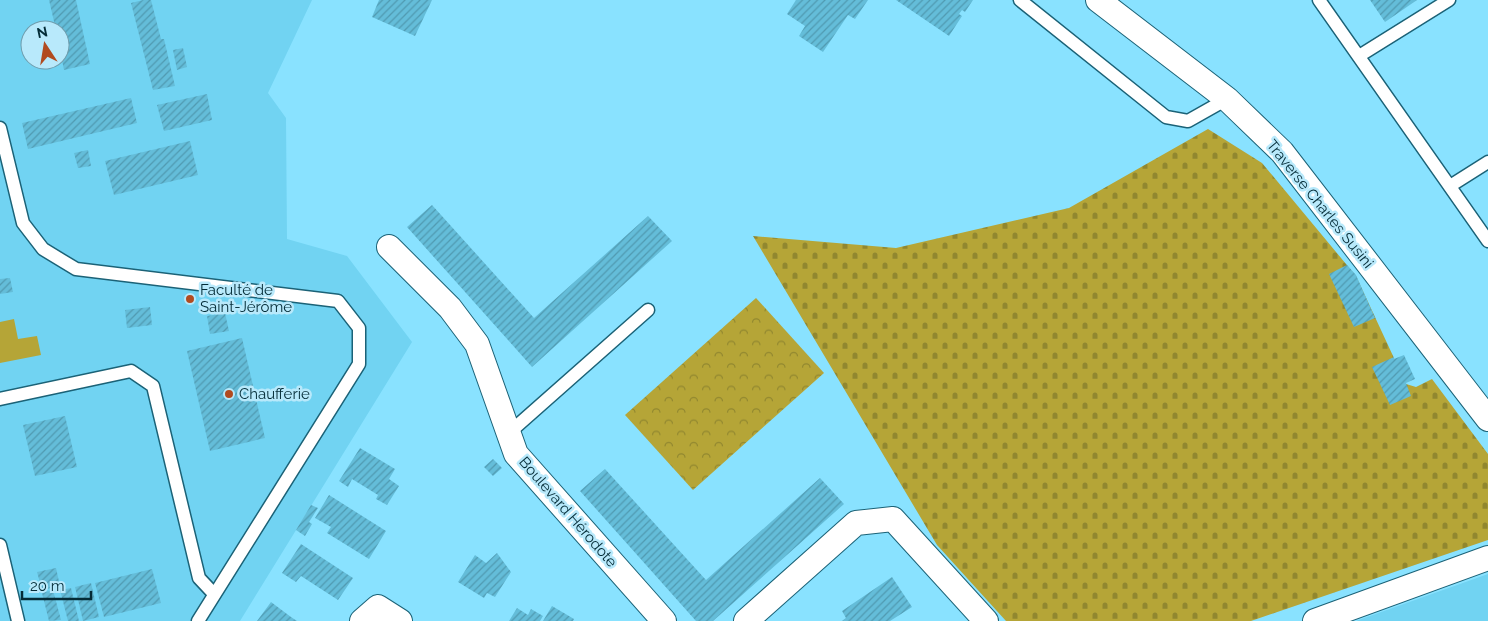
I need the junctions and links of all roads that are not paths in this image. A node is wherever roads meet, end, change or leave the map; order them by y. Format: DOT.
graph roads {
  1 [pos="1020,0"];
  2 [pos="1098,0"];
  3 [pos="1319,0"];
  4 [pos="1449,0"];
  5 [pos="1359,56"];
  6 [pos="1227,99"];
  7 [pos="0,128"];
  8 [pos="1488,162"];
  9 [pos="1450,186"];
  10 [pos="1488,241"];
  11 [pos="389,247"];
  12 [pos="648,310"];
  13 [pos="0,399"];
  14 [pos="1488,419"];
  15 [pos="509,433"];
  16 [pos="0,544"];
  17 [pos="1488,558"];
  18 [pos="214,594"];
  19 [pos="18,621"];
  20 [pos="198,621"];
  21 [pos="362,621"];
  22 [pos="400,621"];
  23 [pos="664,621"];
  24 [pos="746,621"];
  25 [pos="986,621"];
  26 [pos="1315,621"];
  1 -- 6 [label="lane"];
  2 -- 6 [label="street, Traverse Charles Susini"];
  3 -- 5 [label="lane"];
  4 -- 5 [label="lane"];
  5 -- 9 [label="lane"];
  6 -- 14 [label="street, Traverse Charles Susini"];
  7 -- 18 [label="lane"];
  8 -- 9 [label="lane"];
  9 -- 10 [label="lane"];
  11 -- 15 [label="street, Boulevard Hérodote"];
  12 -- 15 [label="lane"];
  13 -- 18 [label="lane"];
  15 -- 23 [label="street, Boulevard Hérodote"];
  16 -- 19 [label="lane"];
  17 -- 26 [label="street"];
  18 -- 20 [label="lane"];
  21 -- 22 [label="street"];
  24 -- 25 [label="street"];
}
